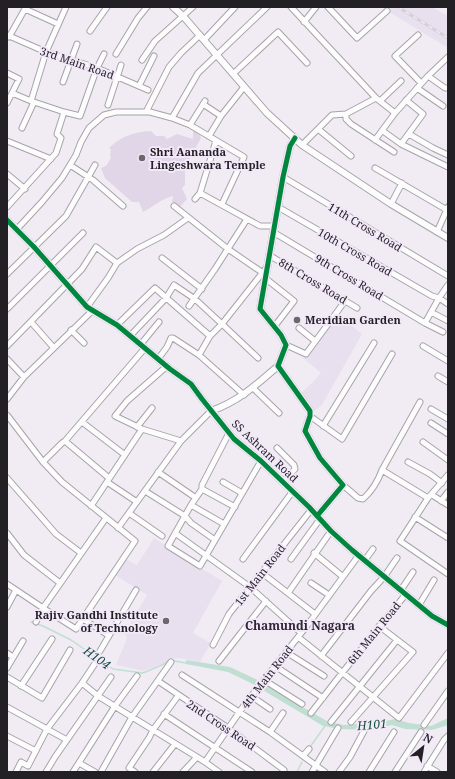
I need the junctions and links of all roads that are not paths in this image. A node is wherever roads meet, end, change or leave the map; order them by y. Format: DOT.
graph roads {
  1 [pos="66,7"];
  2 [pos="107,7"];
  3 [pos="147,7"];
  4 [pos="173,7"];
  5 [pos="193,7"];
  6 [pos="267,7"];
  7 [pos="291,7"];
  8 [pos="316,7"];
  9 [pos="328,7"];
  10 [pos="25,8"];
  11 [pos="232,8"];
  12 [pos="387,11"];
  13 [pos="183,16"];
  14 [pos="304,22"];
  15 [pos="58,24"];
  16 [pos="90,31"];
  17 [pos="8,36"];
  18 [pos="418,36"];
  19 [pos="202,37"];
  20 [pos="77,44"];
  21 [pos="46,52"];
  22 [pos="104,54"];
  23 [pos="116,54"];
  24 [pos="217,55"];
  25 [pos="154,56"];
  26 [pos="448,57"];
  27 [pos="71,60"];
  28 [pos="142,60"];
  29 [pos="307,63"];
  30 [pos="121,65"];
  31 [pos="97,68"];
  32 [pos="7,73"];
  33 [pos="233,74"];
  34 [pos="116,76"];
  35 [pos="428,76"];
  36 [pos="401,81"];
  37 [pos="63,82"];
  38 [pos="421,83"];
  39 [pos="140,86"];
  40 [pos="244,87"];
  41 [pos="417,88"];
  42 [pos="448,88"];
  43 [pos="148,90"];
  44 [pos="12,93"];
  45 [pos="378,100"];
  46 [pos="406,100"];
  47 [pos="32,101"];
  48 [pos="7,103"];
  49 [pos="108,105"];
  50 [pos="443,106"];
  51 [pos="64,112"];
  52 [pos="146,112"];
  53 [pos="396,113"];
  54 [pos="346,114"];
  55 [pos="221,116"];
  56 [pos="172,118"];
  57 [pos="190,126"];
  58 [pos="22,128"];
  59 [pos="318,129"];
  60 [pos="383,131"];
  61 [pos="409,134"];
  62 [pos="209,136"];
  63 [pos="295,138"];
  64 [pos="216,140"];
  65 [pos="375,140"];
  66 [pos="7,141"];
  67 [pos="401,144"];
  68 [pos="302,145"];
  69 [pos="394,152"];
  70 [pos="448,155"];
  71 [pos="351,156"];
  72 [pos="51,159"];
  73 [pos="95,165"];
  74 [pos="70,166"];
  75 [pos="448,167"];
  76 [pos="375,168"];
  77 [pos="7,174"];
  78 [pos="88,177"];
  79 [pos="283,177"];
  80 [pos="402,183"];
  81 [pos="25,189"];
  82 [pos="200,193"];
  83 [pos="195,199"];
  84 [pos="222,204"];
  85 [pos="391,204"];
  86 [pos="123,206"];
  87 [pos="174,206"];
  88 [pos="7,207"];
  89 [pos="278,207"];
  90 [pos="448,208"];
  91 [pos="188,218"];
  92 [pos="248,219"];
  93 [pos="7,220"];
  94 [pos="17,229"];
  95 [pos="274,229"];
  96 [pos="438,232"];
  97 [pos="83,233"];
  98 [pos="448,238"];
  99 [pos="34,247"];
  100 [pos="228,249"];
  101 [pos="269,255"];
  102 [pos="162,258"];
  103 [pos="117,264"];
  104 [pos="51,266"];
  105 [pos="8,272"];
  106 [pos="264,276"];
  107 [pos="448,276"];
  108 [pos="67,285"];
  109 [pos="448,285"];
  110 [pos="202,289"];
  111 [pos="166,298"];
  112 [pos="439,298"];
  113 [pos="194,299"];
  114 [pos="345,301"];
  115 [pos="448,304"];
  116 [pos="189,306"];
  117 [pos="87,307"];
  118 [pos="357,308"];
  119 [pos="7,310"];
  120 [pos="92,311"];
  121 [pos="431,312"];
  122 [pos="448,321"];
  123 [pos="31,322"];
  124 [pos="159,322"];
  125 [pos="425,322"];
  126 [pos="222,324"];
  127 [pos="117,325"];
  128 [pos="274,327"];
  129 [pos="299,328"];
  130 [pos="71,330"];
  131 [pos="443,332"];
  132 [pos="130,336"];
  133 [pos="210,336"];
  134 [pos="315,341"];
  135 [pos="84,343"];
  136 [pos="374,343"];
  137 [pos="286,345"];
  138 [pos="7,346"];
  139 [pos="143,346"];
  140 [pos="423,346"];
  141 [pos="54,348"];
  142 [pos="392,354"];
  143 [pos="199,355"];
  144 [pos="258,358"];
  145 [pos="7,359"];
  146 [pos="158,359"];
  147 [pos="448,361"];
  148 [pos="166,366"];
  149 [pos="278,366"];
  150 [pos="438,376"];
  151 [pos="24,377"];
  152 [pos="448,382"];
  153 [pos="253,388"];
  154 [pos="244,395"];
  155 [pos="7,399"];
  156 [pos="420,402"];
  157 [pos="152,408"];
  158 [pos="431,409"];
  159 [pos="211,411"];
  160 [pos="279,413"];
  161 [pos="7,416"];
  162 [pos="310,416"];
  163 [pos="448,419"];
  164 [pos="82,422"];
  165 [pos="430,423"];
  166 [pos="323,426"];
  167 [pos="140,428"];
  168 [pos="229,433"];
  169 [pos="448,434"];
  170 [pos="65,441"];
  171 [pos="181,441"];
  172 [pos="423,442"];
  173 [pos="277,448"];
  174 [pos="125,455"];
  175 [pos="448,460"];
  176 [pos="261,461"];
  177 [pos="43,462"];
  178 [pos="408,462"];
  179 [pos="382,470"];
  180 [pos="158,472"];
  181 [pos="448,474"];
  182 [pos="7,478"];
  183 [pos="108,480"];
  184 [pos="223,482"];
  185 [pos="283,482"];
  186 [pos="442,483"];
  187 [pos="343,485"];
  188 [pos="202,489"];
  189 [pos="145,491"];
  190 [pos="293,491"];
  191 [pos="448,492"];
  192 [pos="242,493"];
  193 [pos="430,497"];
  194 [pos="196,498"];
  195 [pos="442,501"];
  196 [pos="137,502"];
  197 [pos="191,505"];
  198 [pos="448,505"];
  199 [pos="91,506"];
  200 [pos="234,507"];
  201 [pos="311,510"];
  202 [pos="129,513"];
  203 [pos="185,516"];
  204 [pos="319,517"];
  205 [pos="415,517"];
  206 [pos="106,518"];
  207 [pos="224,524"];
  208 [pos="118,528"];
  209 [pos="331,530"];
  210 [pos="7,533"];
  211 [pos="175,533"];
  212 [pos="162,536"];
  213 [pos="448,538"];
  214 [pos="214,540"];
  215 [pos="373,549"];
  216 [pos="81,553"];
  217 [pos="314,553"];
  218 [pos="359,555"];
  219 [pos="206,556"];
  220 [pos="397,558"];
  221 [pos="243,559"];
  222 [pos="291,560"];
  223 [pos="365,560"];
  224 [pos="412,572"];
  225 [pos="262,573"];
  226 [pos="448,574"];
  227 [pos="342,576"];
  228 [pos="384,577"];
  229 [pos="434,580"];
  230 [pos="60,583"];
  231 [pos="311,583"];
  232 [pos="7,584"];
  233 [pos="250,587"];
  234 [pos="16,590"];
  235 [pos="136,590"];
  236 [pos="404,592"];
  237 [pos="288,593"];
  238 [pos="329,595"];
  239 [pos="266,601"];
  240 [pos="419,605"];
  241 [pos="7,607"];
  242 [pos="43,608"];
  243 [pos="315,614"];
  244 [pos="83,619"];
  245 [pos="36,622"];
  246 [pos="448,625"];
  247 [pos="380,626"];
  248 [pos="108,635"];
  249 [pos="299,635"];
  250 [pos="52,639"];
  251 [pos="397,640"];
  252 [pos="23,641"];
  253 [pos="213,645"];
  254 [pos="70,650"];
  255 [pos="100,651"];
  256 [pos="286,652"];
  257 [pos="7,653"];
  258 [pos="448,653"];
  259 [pos="321,656"];
  260 [pos="13,657"];
  261 [pos="219,661"];
  262 [pos="96,662"];
  263 [pos="171,662"];
  264 [pos="275,666"];
  265 [pos="7,668"];
  266 [pos="342,673"];
  267 [pos="182,675"];
  268 [pos="137,676"];
  269 [pos="324,676"];
  270 [pos="7,677"];
  271 [pos="111,677"];
  272 [pos="264,680"];
  273 [pos="158,681"];
  274 [pos="82,683"];
  275 [pos="21,686"];
  276 [pos="359,686"];
  277 [pos="448,691"];
  278 [pos="98,696"];
  279 [pos="178,696"];
  280 [pos="251,696"];
  281 [pos="322,698"];
  282 [pos="374,698"];
  283 [pos="302,704"];
  284 [pos="115,706"];
  285 [pos="7,707"];
  286 [pos="270,709"];
  287 [pos="239,713"];
  288 [pos="283,713"];
  289 [pos="311,713"];
  290 [pos="164,714"];
  291 [pos="132,717"];
  292 [pos="331,722"];
  293 [pos="351,722"];
  294 [pos="424,725"];
  295 [pos="228,728"];
  296 [pos="338,728"];
  297 [pos="47,729"];
  298 [pos="153,730"];
  299 [pos="364,731"];
  300 [pos="270,732"];
  301 [pos="394,732"];
  302 [pos="421,732"];
  303 [pos="7,736"];
  304 [pos="448,736"];
  305 [pos="67,740"];
  306 [pos="446,741"];
  307 [pos="175,744"];
  308 [pos="216,747"];
  309 [pos="309,749"];
  310 [pos="36,751"];
  311 [pos="303,756"];
  312 [pos="197,757"];
  313 [pos="205,762"];
  314 [pos="79,763"];
  315 [pos="316,765"];
  316 [pos="428,766"];
  317 [pos="284,770"];
  318 [pos="16,772"];
  319 [pos="46,772"];
  320 [pos="74,772"];
  321 [pos="94,772"];
  322 [pos="101,772"];
  323 [pos="135,772"];
  324 [pos="152,772"];
  325 [pos="184,772"];
  326 [pos="219,772"];
  327 [pos="252,772"];
  328 [pos="312,772"];
  329 [pos="325,772"];
  330 [pos="339,772"];
  331 [pos="369,772"];
  332 [pos="395,772"];
  333 [pos="424,772"];
  334 [pos="437,772"];
  1 -- 15 [label="street"];
  2 -- 16 [label="street"];
  3 -- 23 [label="street"];
  4 -- 13 [label="street"];
  5 -- 13 [label="street"];
  6 -- 24 [label="street"];
  7 -- 14 [label="street"];
  8 -- 14 [label="street"];
  9 -- 12 [label="street"];
  10 -- 15 [label="street"];
  10 -- 17 [label="street"];
  11 -- 19 [label="street"];
  13 -- 19 [label="street"];
  13 -- 28 [label="street"];
  14 -- 45 [label="street"];
  15 -- 21 [label="street"];
  17 -- 21 [label="street, 3rd Main Road"];
  18 -- 38 [label="street"];
  19 -- 24 [label="street"];
  19 -- 52 [label="street"];
  20 -- 27 [label="street"];
  21 -- 27 [label="street, 3rd Main Road"];
  21 -- 47 [label="street"];
  22 -- 31 [label="street"];
  24 -- 33 [label="street"];
  24 -- 56 [label="street"];
  25 -- 39 [label="street"];
  26 -- 35 [label="street"];
  27 -- 31 [label="street, 3rd Main Road"];
  27 -- 37 [label="street"];
  29 -- 33 [label="street"];
  30 -- 34 [label="street"];
  31 -- 34 [label="street, 3rd Main Road"];
  31 -- 51 [label="street"];
  32 -- 44 [label="street"];
  33 -- 40 [label="street"];
  34 -- 39 [label="street, 3rd Main Road"];
  34 -- 49 [label="street"];
  35 -- 38 [label="street"];
  35 -- 42 [label="street"];
  36 -- 45 [label="street"];
  38 -- 41 [label="street"];
  39 -- 43 [label="street, 3rd Main Road"];
  40 -- 55 [label="street"];
  40 -- 63 [label="street"];
  41 -- 46 [label="street"];
  41 -- 50 [label="street"];
  44 -- 47 [label="street"];
  44 -- 48 [label="street"];
  45 -- 53 [label="street"];
  45 -- 54 [label="street"];
  46 -- 53 [label="street"];
  46 -- 61 [label="street"];
  47 -- 51 [label="street"];
  47 -- 58 [label="street"];
  51 -- 72 [label="street"];
  52 -- 56 [label="street"];
  52 -- 74 [label="street"];
  53 -- 60 [label="street"];
  54 -- 59 [label="street"];
  54 -- 65 [label="street"];
  55 -- 57 [label="street"];
  55 -- 62 [label="street"];
  56 -- 57 [label="street"];
  57 -- 62 [label="street"];
  59 -- 68 [label="street"];
  59 -- 71 [label="street"];
  60 -- 65 [label="street"];
  60 -- 67 [label="street"];
  61 -- 67 [label="street"];
  61 -- 70 [label="street"];
  62 -- 64 [label="street"];
  63 -- 68 [label="street"];
  63 -- 79 [label="street"];
  64 -- 82 [label="street"];
  64 -- 84 [label="street"];
  65 -- 69 [label="street"];
  66 -- 72 [label="street"];
  67 -- 75 [label="street"];
  68 -- 85 [label="street"];
  72 -- 81 [label="street"];
  73 -- 78 [label="street"];
  74 -- 78 [label="street"];
  74 -- 94 [label="street"];
  76 -- 80 [label="street"];
  77 -- 81 [label="street"];
  78 -- 86 [label="street"];
  78 -- 99 [label="street"];
  79 -- 89 [label="street"];
  79 -- 107 [label="street, 11th Cross Road"];
  80 -- 85 [label="street"];
  80 -- 90 [label="street"];
  81 -- 88 [label="street"];
  82 -- 83 [label="street"];
  82 -- 84 [label="street"];
  84 -- 92 [label="street"];
  85 -- 96 [label="street"];
  87 -- 91 [label="street"];
  89 -- 95 [label="street"];
  89 -- 112 [label="street, 10th Cross Road"];
  90 -- 96 [label="street"];
  91 -- 100 [label="street"];
  91 -- 103 [label="street"];
  92 -- 95 [label="street"];
  92 -- 100 [label="street"];
  93 -- 94 [label="street, SS Ashram Road"];
  94 -- 99 [label="street, SS Ashram Road"];
  95 -- 101 [label="street"];
  95 -- 125 [label="street, 9th Cross Road"];
  96 -- 98 [label="street"];
  97 -- 104 [label="street"];
  99 -- 104 [label="street, SS Ashram Road"];
  99 -- 105 [label="street"];
  100 -- 106 [label="street"];
  100 -- 110 [label="street"];
  101 -- 106 [label="street"];
  101 -- 114 [label="street, 8th Cross Road"];
  102 -- 110 [label="street"];
  103 -- 108 [label="street"];
  103 -- 117 [label="street"];
  104 -- 108 [label="street, SS Ashram Road"];
  104 -- 119 [label="street"];
  106 -- 126 [label="street"];
  106 -- 128 [label="street"];
  106 -- 128 [label="street"];
  108 -- 117 [label="street, SS Ashram Road"];
  108 -- 123 [label="street"];
  109 -- 112 [label="street"];
  110 -- 113 [label="street"];
  111 -- 113 [label="street"];
  111 -- 127 [label="street"];
  111 -- 132 [label="street"];
  111 -- 133 [label="street"];
  112 -- 115 [label="street, 10th Cross Road"];
  112 -- 121 [label="street"];
  113 -- 116 [label="street"];
  113 -- 126 [label="street"];
  114 -- 118 [label="street, 8th Cross Road"];
  114 -- 134 [label="street"];
  117 -- 120 [label="street, SS Ashram Road"];
  120 -- 127 [label="street, SS Ashram Road"];
  120 -- 130 [label="street"];
  121 -- 122 [label="street"];
  121 -- 125 [label="street"];
  123 -- 138 [label="street"];
  123 -- 141 [label="street"];
  124 -- 139 [label="street"];
  125 -- 131 [label="street, 9th Cross Road"];
  126 -- 133 [label="street"];
  126 -- 144 [label="street"];
  127 -- 132 [label="street, SS Ashram Road"];
  128 -- 137 [label="street"];
  129 -- 134 [label="street"];
  130 -- 135 [label="street"];
  130 -- 141 [label="street"];
  132 -- 139 [label="street, SS Ashram Road"];
  133 -- 143 [label="street"];
  134 -- 137 [label="street"];
  136 -- 166 [label="street"];
  137 -- 149 [label="street"];
  139 -- 146 [label="street, SS Ashram Road"];
  139 -- 164 [label="street"];
  140 -- 147 [label="street"];
  141 -- 151 [label="street"];
  142 -- 166 [label="street"];
  143 -- 146 [label="street"];
  143 -- 154 [label="street"];
  145 -- 151 [label="street"];
  146 -- 148 [label="street, SS Ashram Road"];
  148 -- 159 [label="street, SS Ashram Road"];
  148 -- 167 [label="street"];
  149 -- 153 [label="street"];
  149 -- 162 [label="street"];
  150 -- 152 [label="street"];
  151 -- 155 [label="street"];
  153 -- 154 [label="street"];
  153 -- 160 [label="street"];
  154 -- 159 [label="street"];
  156 -- 179 [label="street"];
  157 -- 167 [label="street"];
  158 -- 163 [label="street"];
  159 -- 168 [label="street, SS Ashram Road"];
  159 -- 171 [label="street"];
  161 -- 177 [label="street"];
  162 -- 166 [label="street"];
  162 -- 187 [label="street"];
  164 -- 170 [label="street"];
  164 -- 174 [label="street"];
  165 -- 169 [label="street"];
  167 -- 171 [label="street"];
  167 -- 174 [label="street"];
  168 -- 176 [label="street, SS Ashram Road"];
  168 -- 188 [label="street"];
  170 -- 177 [label="street"];
  170 -- 183 [label="street"];
  171 -- 180 [label="street"];
  172 -- 175 [label="street"];
  173 -- 185 [label="street"];
  174 -- 183 [label="street"];
  176 -- 185 [label="street, SS Ashram Road"];
  176 -- 192 [label="street"];
  177 -- 199 [label="street"];
  178 -- 186 [label="street"];
  179 -- 187 [label="street"];
  179 -- 193 [label="street"];
  180 -- 189 [label="street"];
  180 -- 194 [label="street"];
  181 -- 186 [label="street"];
  182 -- 216 [label="street"];
  183 -- 196 [label="street"];
  183 -- 199 [label="street"];
  184 -- 192 [label="street"];
  185 -- 190 [label="street, SS Ashram Road"];
  186 -- 193 [label="street"];
  187 -- 204 [label="street"];
  188 -- 194 [label="street"];
  188 -- 200 [label="street"];
  189 -- 196 [label="street"];
  189 -- 203 [label="street"];
  190 -- 201 [label="street, SS Ashram Road"];
  190 -- 221 [label="street"];
  191 -- 195 [label="street"];
  192 -- 200 [label="street"];
  193 -- 195 [label="street"];
  193 -- 205 [label="street"];
  194 -- 197 [label="street"];
  195 -- 198 [label="street"];
  196 -- 202 [label="street"];
  197 -- 203 [label="street"];
  197 -- 207 [label="street"];
  199 -- 206 [label="street"];
  200 -- 207 [label="street"];
  201 -- 204 [label="street, SS Ashram Road"];
  201 -- 225 [label="street, 1st Main Road"];
  202 -- 208 [label="street"];
  202 -- 212 [label="street"];
  203 -- 211 [label="street"];
  203 -- 214 [label="street"];
  204 -- 209 [label="street, SS Ashram Road"];
  204 -- 222 [label="street"];
  205 -- 213 [label="street"];
  205 -- 226 [label="street"];
  206 -- 208 [label="street"];
  206 -- 216 [label="street"];
  207 -- 214 [label="street"];
  208 -- 244 [label="street"];
  209 -- 217 [label="street"];
  209 -- 218 [label="street, SS Ashram Road"];
  210 -- 230 [label="street"];
  211 -- 219 [label="street"];
  211 -- 219 [label="street"];
  214 -- 219 [label="street"];
  215 -- 223 [label="street"];
  216 -- 230 [label="street"];
  217 -- 227 [label="street"];
  217 -- 237 [label="street"];
  218 -- 223 [label="street, SS Ashram Road"];
  218 -- 227 [label="street, 4th Main Road"];
  219 -- 233 [label="street"];
  220 -- 228 [label="street"];
  223 -- 228 [label="street, SS Ashram Road"];
  224 -- 236 [label="street, 6th Main Road"];
  225 -- 233 [label="street, 1st Main Road"];
  225 -- 237 [label="street"];
  227 -- 238 [label="street, 4th Main Road"];
  228 -- 236 [label="street, SS Ashram Road"];
  228 -- 259 [label="street"];
  229 -- 240 [label="street"];
  230 -- 242 [label="street"];
  231 -- 238 [label="street"];
  232 -- 234 [label="street"];
  233 -- 239 [label="street"];
  233 -- 253 [label="street, 1st Main Road"];
  234 -- 241 [label="street"];
  234 -- 242 [label="street"];
  235 -- 248 [label="street"];
  236 -- 240 [label="street, SS Ashram Road"];
  236 -- 247 [label="street, 6th Main Road"];
  237 -- 243 [label="street"];
  238 -- 243 [label="street, 4th Main Road"];
  239 -- 249 [label="street"];
  239 -- 261 [label="street"];
  240 -- 246 [label="street, SS Ashram Road"];
  242 -- 244 [label="street"];
  242 -- 245 [label="street"];
  243 -- 249 [label="street, 4th Main Road"];
  244 -- 248 [label="street"];
  247 -- 251 [label="street"];
  247 -- 266 [label="street, 6th Main Road"];
  248 -- 255 [label="street"];
  249 -- 256 [label="street, 4th Main Road"];
  249 -- 259 [label="street"];
  250 -- 275 [label="street"];
  251 -- 276 [label="street"];
  251 -- 282 [label="street"];
  252 -- 260 [label="street"];
  254 -- 275 [label="street"];
  256 -- 264 [label="street, 4th Main Road"];
  256 -- 269 [label="street"];
  257 -- 260 [label="street"];
  258 -- 282 [label="street"];
  259 -- 266 [label="street"];
  260 -- 265 [label="street"];
  262 -- 274 [label="street"];
  263 -- 273 [label="street"];
  264 -- 272 [label="street, 4th Main Road"];
  264 -- 281 [label="street"];
  266 -- 276 [label="street"];
  266 -- 281 [label="street, 6th Main Road"];
  267 -- 287 [label="street"];
  268 -- 284 [label="street"];
  270 -- 275 [label="street"];
  271 -- 278 [label="street"];
  272 -- 280 [label="street, 4th Main Road"];
  272 -- 283 [label="street"];
  273 -- 279 [label="street, 2nd Cross Road"];
  273 -- 291 [label="street"];
  274 -- 278 [label="street"];
  274 -- 297 [label="street"];
  276 -- 282 [label="street"];
  276 -- 292 [label="street"];
  277 -- 294 [label="street"];
  278 -- 284 [label="street"];
  278 -- 305 [label="street"];
  279 -- 290 [label="street"];
  279 -- 295 [label="street, 2nd Cross Road"];
  280 -- 286 [label="street"];
  280 -- 287 [label="street, 4th Main Road"];
  281 -- 289 [label="street, 6th Main Road"];
  282 -- 293 [label="street"];
  284 -- 291 [label="street"];
  284 -- 314 [label="street"];
  285 -- 297 [label="street"];
  287 -- 295 [label="street, 4th Main Road"];
  287 -- 300 [label="street"];
  288 -- 300 [label="street"];
  290 -- 298 [label="street"];
  290 -- 308 [label="street"];
  291 -- 298 [label="street"];
  291 -- 322 [label="street"];
  295 -- 308 [label="street, 4th Main Road"];
  295 -- 317 [label="street, 2nd Cross Road"];
  296 -- 315 [label="street"];
  297 -- 305 [label="street"];
  297 -- 310 [label="street"];
  298 -- 307 [label="street"];
  298 -- 323 [label="street"];
  299 -- 330 [label="street"];
  300 -- 311 [label="street"];
  301 -- 331 [label="street"];
  302 -- 332 [label="street"];
  303 -- 310 [label="street"];
  304 -- 306 [label="street"];
  305 -- 319 [label="street"];
  306 -- 316 [label="street"];
  307 -- 312 [label="street"];
  307 -- 324 [label="street"];
  308 -- 313 [label="street, 4th Main Road"];
  308 -- 327 [label="street"];
  309 -- 311 [label="street"];
  310 -- 318 [label="street"];
  311 -- 315 [label="street"];
  312 -- 313 [label="street"];
  312 -- 325 [label="street"];
  313 -- 326 [label="street"];
  314 -- 320 [label="street"];
  314 -- 321 [label="street"];
  315 -- 328 [label="street"];
  315 -- 329 [label="street"];
  316 -- 333 [label="street"];
  316 -- 334 [label="street"];
}
